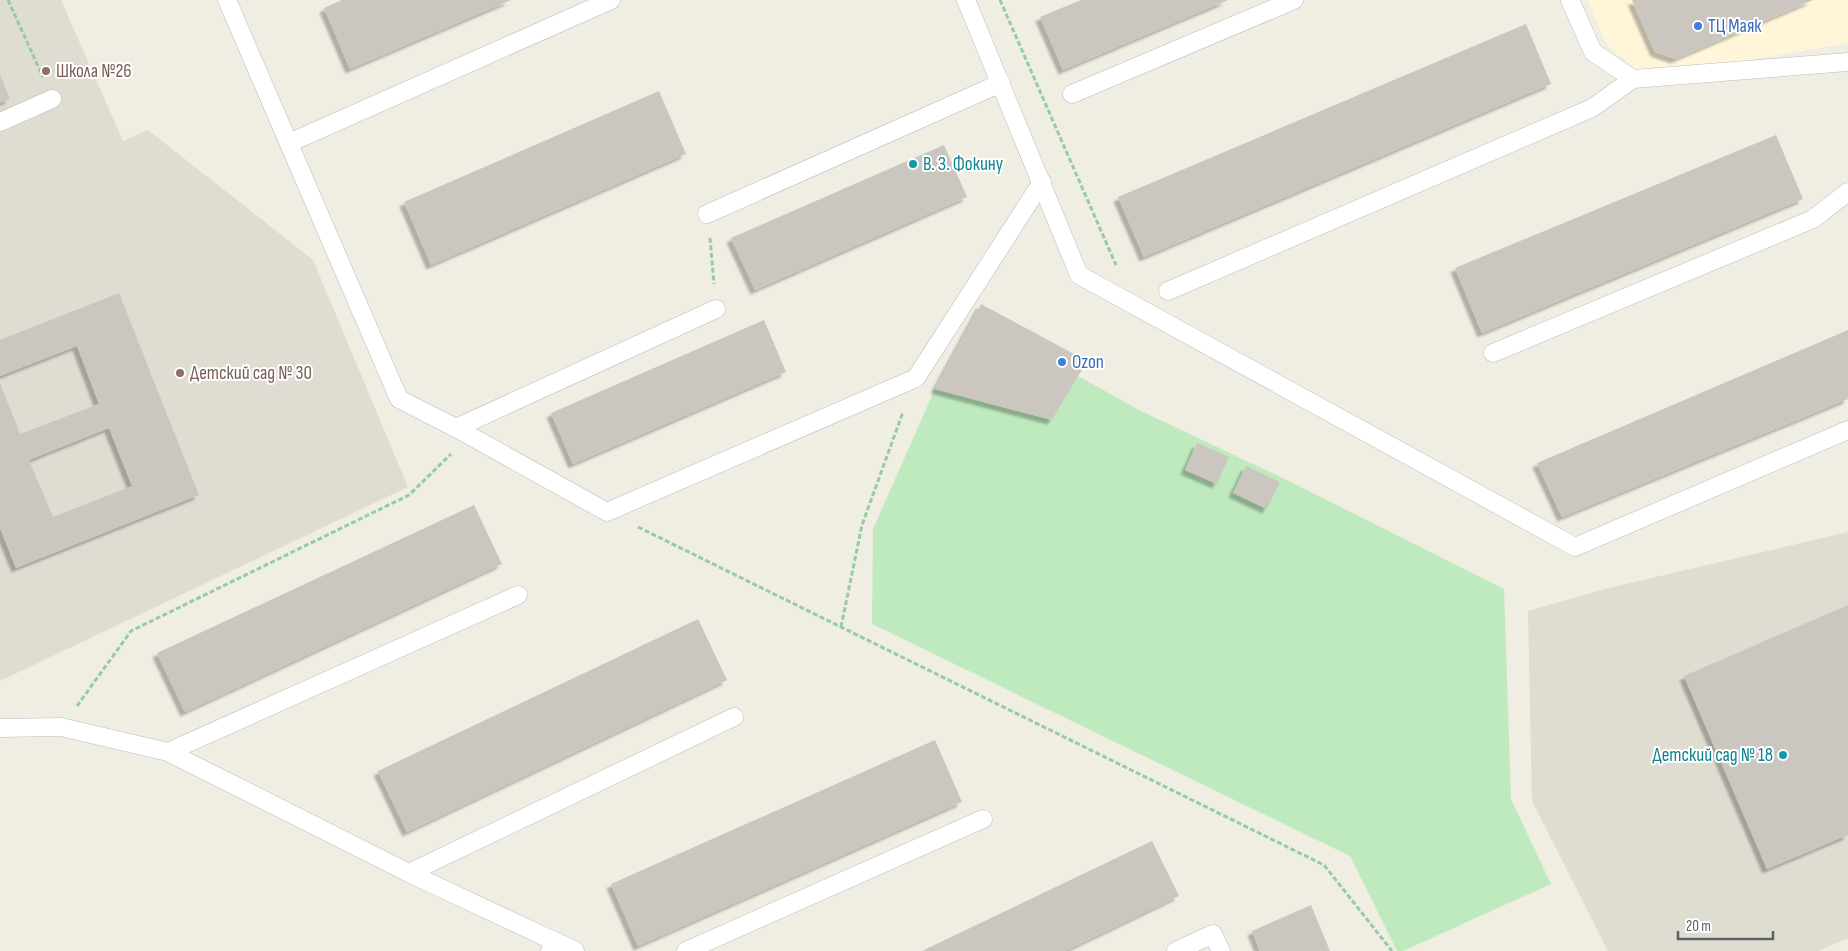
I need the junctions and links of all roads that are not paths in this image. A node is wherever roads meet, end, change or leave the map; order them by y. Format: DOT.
graph roads {
  1 [pos="227,0"];
  2 [pos="611,0"];
  3 [pos="966,0"];
  4 [pos="1294,0"];
  5 [pos="1570,0"];
  6 [pos="1848,62"];
  7 [pos="1633,79"];
  8 [pos="1001,83"];
  9 [pos="1072,94"];
  10 [pos="52,99"];
  11 [pos="0,122"];
  12 [pos="289,143"];
  13 [pos="1042,182"];
  14 [pos="1848,192"];
  15 [pos="708,214"];
  16 [pos="1168,292"];
  17 [pos="716,309"];
  18 [pos="1493,353"];
  19 [pos="1848,430"];
  20 [pos="463,432"];
  21 [pos="518,596"];
  22 [pos="734,717"];
  23 [pos="0,728"];
  24 [pos="168,752"];
  25 [pos="984,820"];
  26 [pos="409,873"];
  27 [pos="552,946"];
  28 [pos="574,951"];
  29 [pos="686,951"];
  30 [pos="1176,951"];
  31 [pos="1221,951"];
  1 -- 12 [label="lane"];
  2 -- 12 [label="lane"];
  3 -- 8 [label="lane"];
  4 -- 9 [label="lane"];
  5 -- 7 [label="lane"];
  6 -- 7 [label="lane"];
  7 -- 16 [label="lane"];
  8 -- 13 [label="lane"];
  8 -- 15 [label="lane"];
  10 -- 11 [label="lane"];
  12 -- 20 [label="lane"];
  13 -- 19 [label="lane"];
  13 -- 20 [label="lane"];
  14 -- 18 [label="lane"];
  17 -- 20 [label="lane"];
  21 -- 24 [label="lane"];
  22 -- 26 [label="lane"];
  23 -- 24 [label="lane"];
  24 -- 26 [label="lane"];
  25 -- 29 [label="lane"];
  26 -- 27 [label="lane"];
  27 -- 28 [label="lane"];
  30 -- 31 [label="lane"];
}
